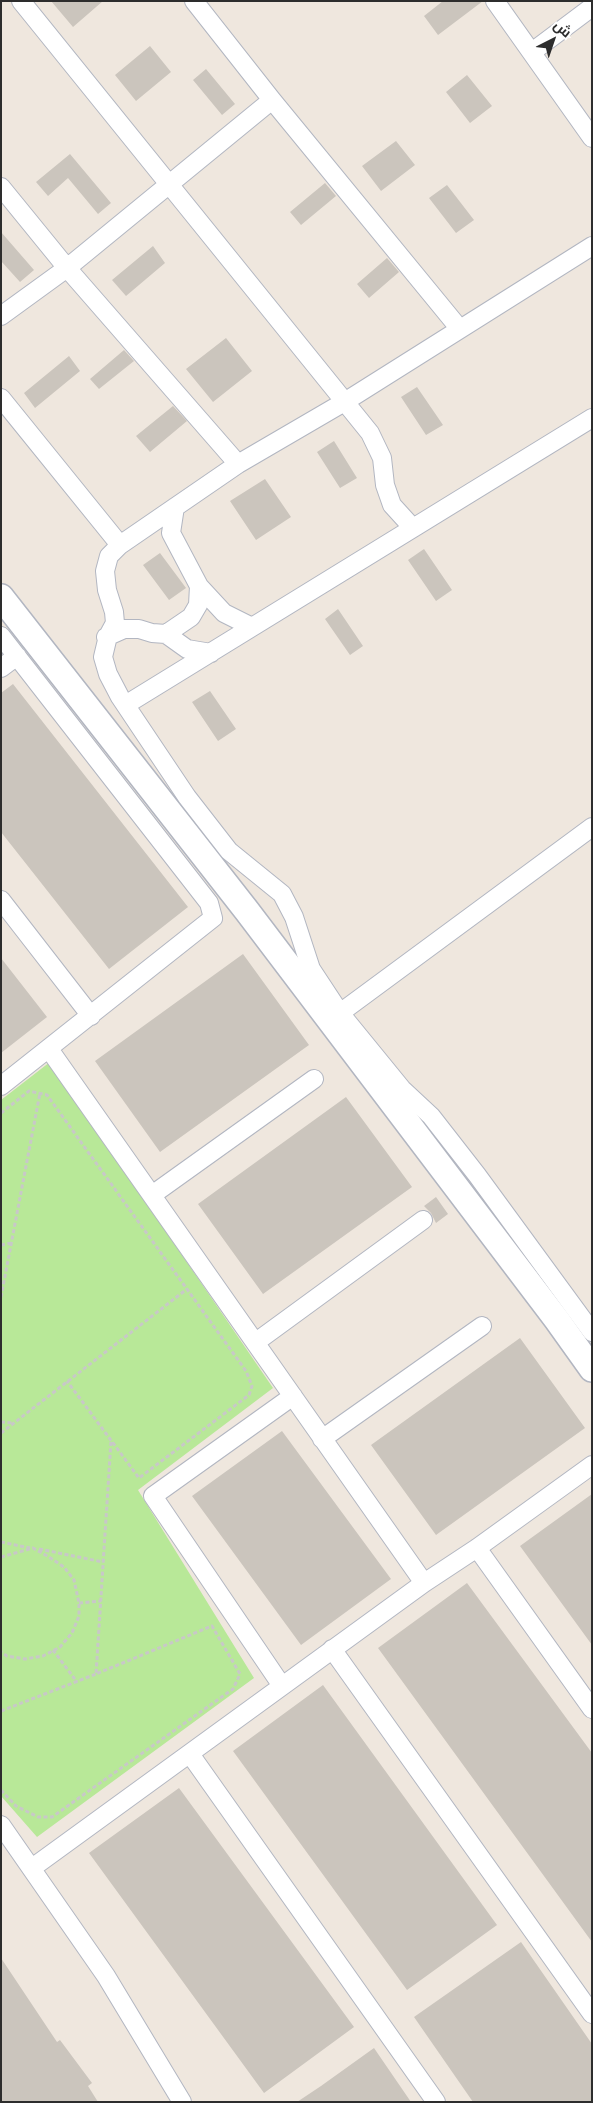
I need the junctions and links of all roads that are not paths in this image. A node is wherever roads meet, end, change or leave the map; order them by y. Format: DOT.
graph roads {
  1 [pos="21,1"];
  2 [pos="194,1"];
  3 [pos="494,1"];
  4 [pos="592,7"];
  5 [pos="532,52"];
  6 [pos="272,100"];
  7 [pos="592,138"];
  8 [pos="170,184"];
  9 [pos="1,187"];
  10 [pos="592,246"];
  11 [pos="67,268"];
  12 [pos="1,316"];
  13 [pos="460,328"];
  14 [pos="1,398"];
  15 [pos="346,401"];
  16 [pos="592,418"];
  17 [pos="238,464"];
  18 [pos="175,507"];
  19 [pos="412,527"];
  20 [pos="120,545"];
  21 [pos="199,586"];
  22 [pos="1,597"];
  23 [pos="252,627"];
  24 [pos="166,634"];
  25 [pos="1,636"];
  26 [pos="107,636"];
  27 [pos="211,652"];
  28 [pos="17,656"];
  29 [pos="1,668"];
  30 [pos="127,704"];
  31 [pos="592,827"];
  32 [pos="1,900"];
  33 [pos="340,1012"];
  34 [pos="91,1016"];
  35 [pos="49,1049"];
  36 [pos="314,1079"];
  37 [pos="1,1086"];
  38 [pos="152,1195"];
  39 [pos="422,1220"];
  40 [pos="482,1326"];
  41 [pos="592,1332"];
  42 [pos="256,1342"];
  43 [pos="592,1369"];
  44 [pos="293,1396"];
  45 [pos="322,1439"];
  46 [pos="592,1465"];
  47 [pos="477,1548"];
  48 [pos="424,1583"];
  49 [pos="332,1650"];
  50 [pos="282,1686"];
  51 [pos="592,1709"];
  52 [pos="190,1754"];
  53 [pos="1,1825"];
  54 [pos="32,1868"];
  55 [pos="592,2014"];
  56 [pos="182,2102"];
  57 [pos="436,2102"];
  1 -- 8 [label="street"];
  2 -- 6 [label="street"];
  3 -- 5 [label="street"];
  4 -- 5 [label="street"];
  5 -- 7 [label="street"];
  6 -- 8 [label="street"];
  6 -- 13 [label="street"];
  8 -- 11 [label="street"];
  8 -- 15 [label="street"];
  9 -- 11 [label="street"];
  10 -- 13 [label="street"];
  11 -- 12 [label="street"];
  11 -- 17 [label="street"];
  13 -- 15 [label="street"];
  14 -- 20 [label="street"];
  15 -- 17 [label="street"];
  15 -- 19 [label="street"];
  16 -- 19 [label="street"];
  17 -- 18 [label="street"];
  18 -- 20 [label="street"];
  18 -- 21 [label="street"];
  19 -- 23 [label="street"];
  20 -- 26 [label="street"];
  21 -- 23 [label="street"];
  21 -- 24 [label="street"];
  22 -- 43 [label="street"];
  23 -- 27 [label="street"];
  24 -- 26 [label="street"];
  24 -- 27 [label="street"];
  25 -- 28 [label="street"];
  26 -- 30 [label="street"];
  27 -- 30 [label="street"];
  28 -- 29 [label="street"];
  28 -- 34 [label="street"];
  30 -- 33 [label="street"];
  31 -- 33 [label="street"];
  32 -- 34 [label="street"];
  33 -- 41 [label="street"];
  34 -- 35 [label="street"];
  35 -- 37 [label="street"];
  35 -- 38 [label="street"];
  36 -- 38 [label="street"];
  38 -- 42 [label="street"];
  39 -- 42 [label="street"];
  40 -- 45 [label="street"];
  42 -- 44 [label="street"];
  44 -- 45 [label="street"];
  44 -- 50 [label="street"];
  45 -- 48 [label="street"];
  46 -- 47 [label="street"];
  47 -- 48 [label="street"];
  47 -- 51 [label="street"];
  48 -- 49 [label="street"];
  49 -- 50 [label="street"];
  49 -- 55 [label="street"];
  50 -- 52 [label="street"];
  52 -- 54 [label="street"];
  52 -- 57 [label="street"];
  53 -- 54 [label="street"];
  54 -- 56 [label="street"];
}
